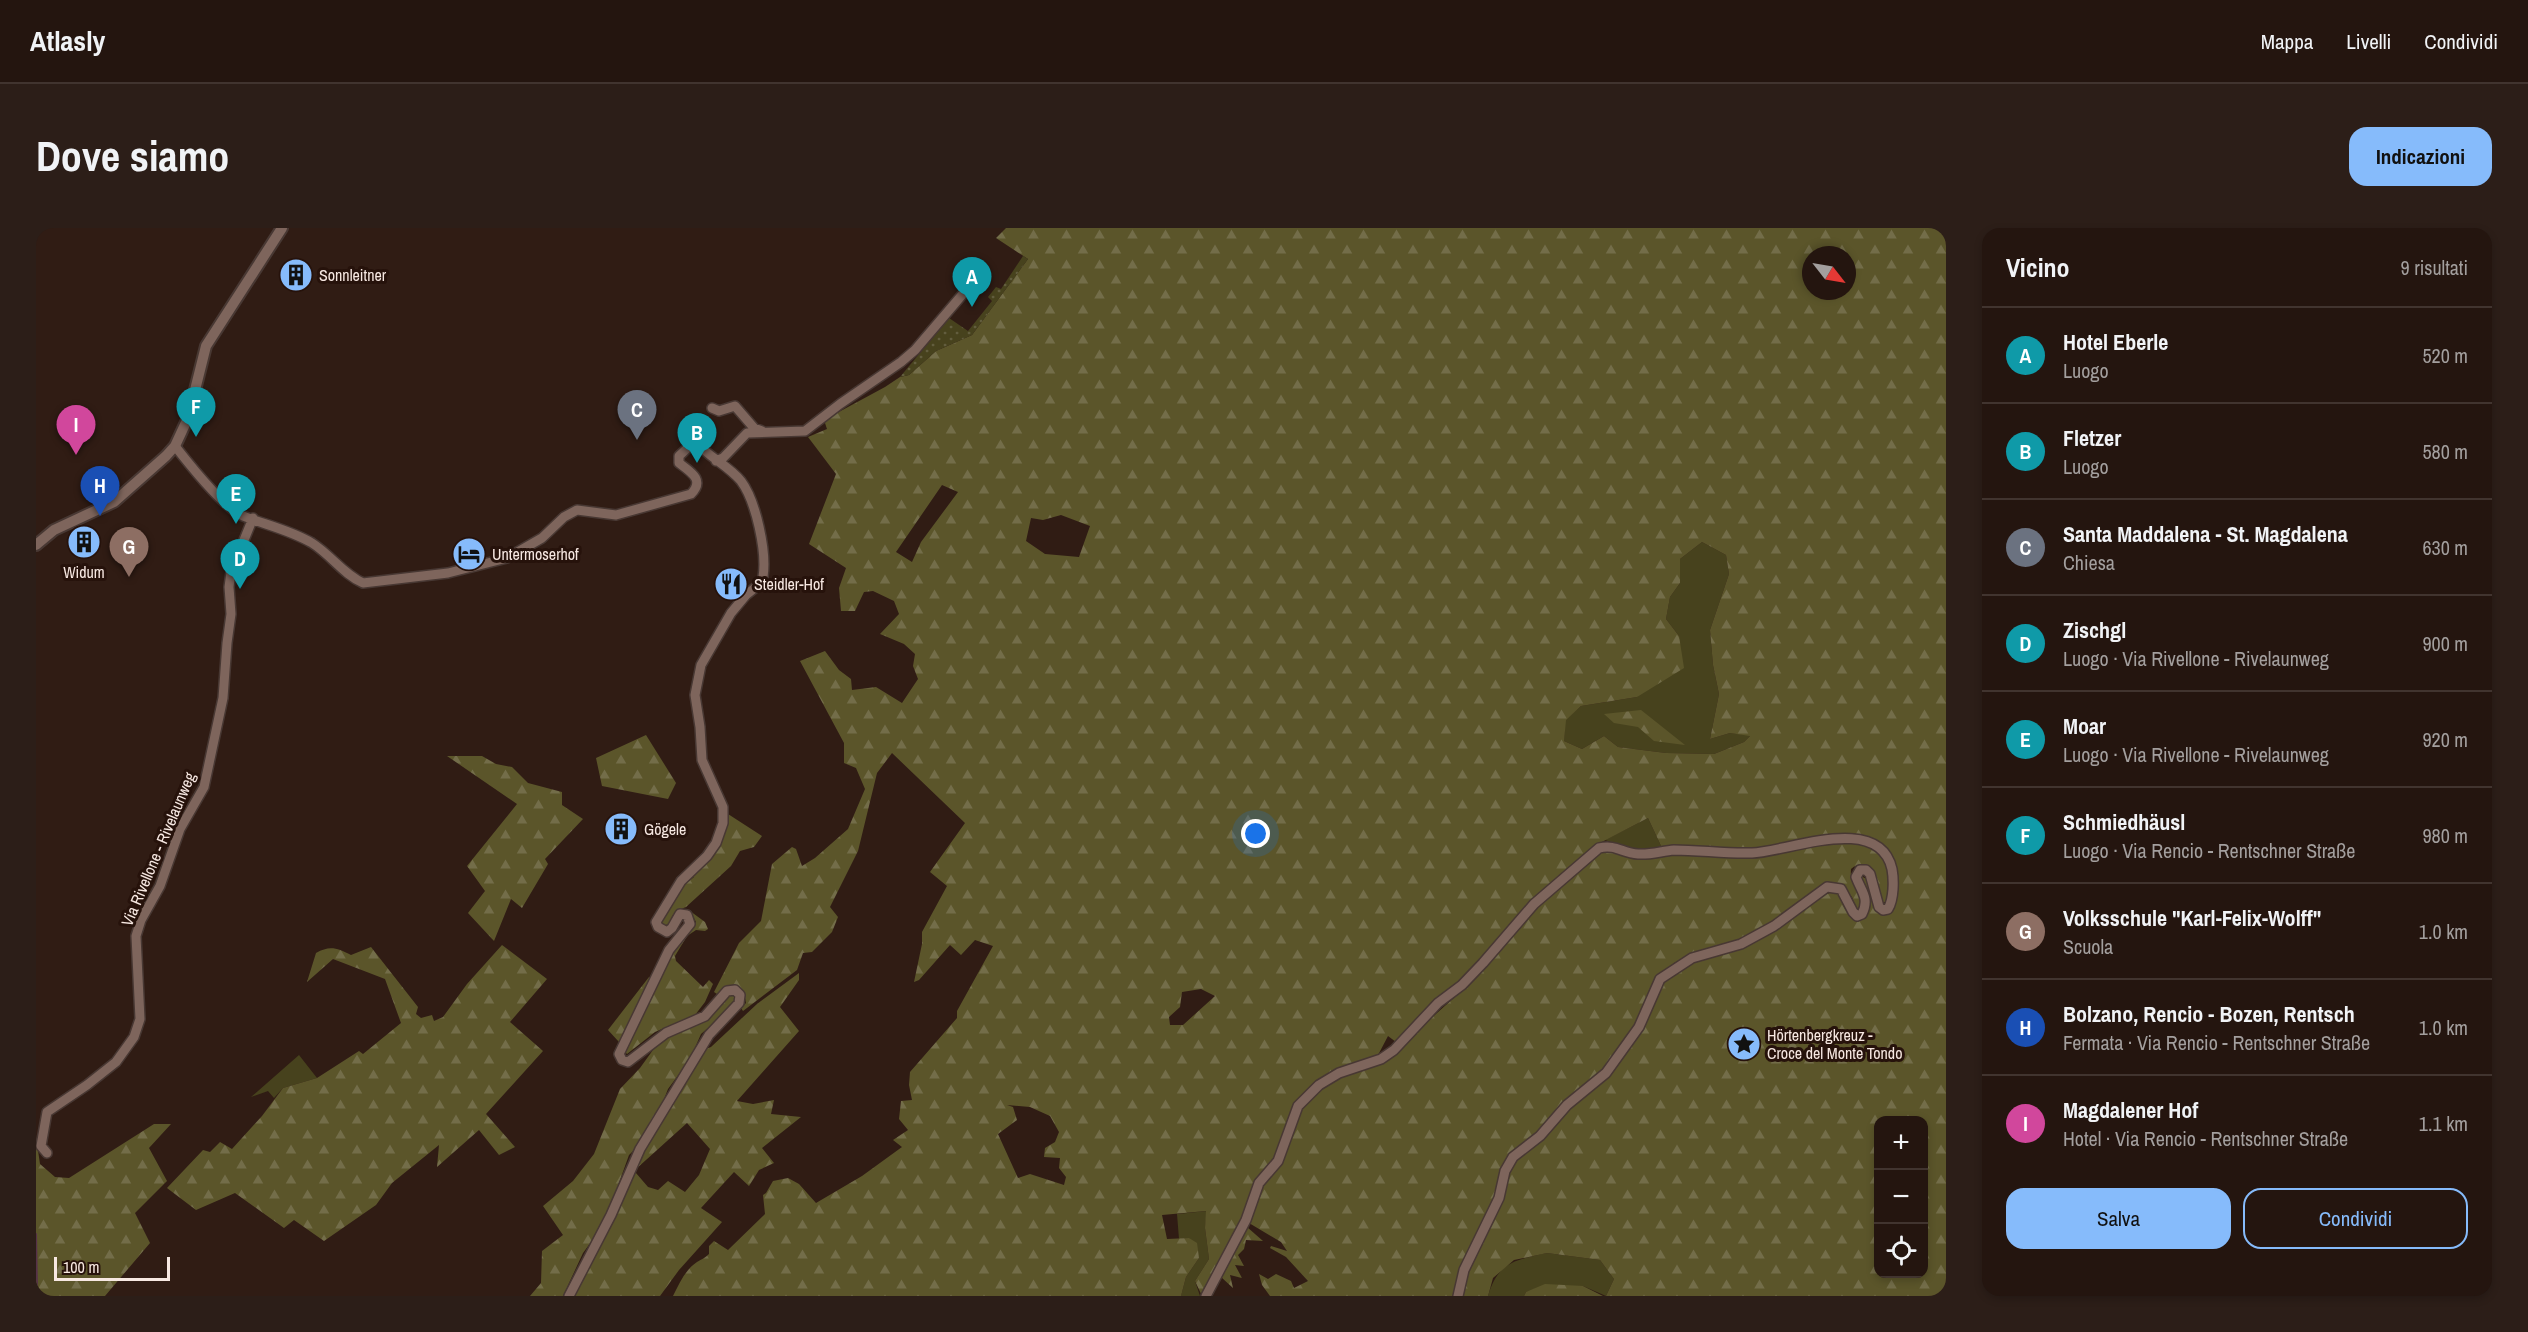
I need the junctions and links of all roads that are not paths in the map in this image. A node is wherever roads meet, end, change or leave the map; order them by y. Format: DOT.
graph roads {
  1 [pos="282,228"];
  2 [pos="962,295"];
  3 [pos="711,408"];
  4 [pos="765,433"];
  5 [pos="175,446"];
  6 [pos="716,461"];
  7 [pos="252,518"];
  8 [pos="36,545"];
  9 [pos="47,1153"];
  10 [pos="569,1296"];
  11 [pos="1206,1296"];
  12 [pos="1458,1296"];
  1 -- 5 [label="street"];
  2 -- 4 [label="street"];
  3 -- 4 [label="street"];
  4 -- 6 [label="street"];
  5 -- 7 [label="street"];
  5 -- 8 [label="street"];
  6 -- 7 [label="street"];
  6 -- 10 [label="street"];
  7 -- 9 [label="street, Via Rivellone - Rivelaunweg"];
  11 -- 12 [label="street"];
}
